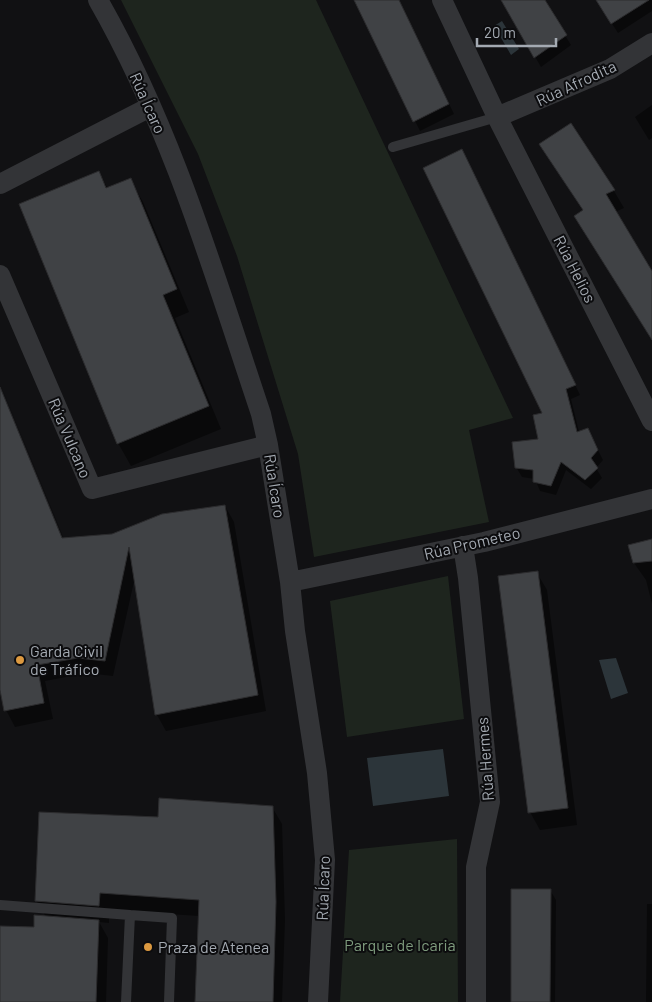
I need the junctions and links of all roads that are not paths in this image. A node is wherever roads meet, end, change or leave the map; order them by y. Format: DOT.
graph roads {
  1 [pos="98,0"];
  2 [pos="442,0"];
  3 [pos="652,43"];
  4 [pos="150,107"];
  5 [pos="497,117"];
  6 [pos="393,146"];
  7 [pos="0,184"];
  8 [pos="0,275"];
  9 [pos="652,421"];
  10 [pos="268,445"];
  11 [pos="652,499"];
  12 [pos="463,546"];
  13 [pos="290,582"];
  14 [pos="0,905"];
  15 [pos="130,915"];
  16 [pos="126,1002"];
  17 [pos="169,1002"];
  18 [pos="318,1002"];
  19 [pos="476,1002"];
  1 -- 4 [label="street, Rúa Ícaro"];
  2 -- 5 [label="street, Rúa Helios"];
  3 -- 5 [label="street, Rúa Afrodita"];
  4 -- 7 [label="street"];
  4 -- 10 [label="street, Rúa Ícaro"];
  5 -- 6 [label="lane"];
  5 -- 9 [label="street, Rúa Helios"];
  8 -- 10 [label="street, Rúa Vulcano"];
  10 -- 13 [label="street, Rúa Ícaro"];
  11 -- 12 [label="street, Rúa Prometeo"];
  12 -- 13 [label="street, Rúa Prometeo"];
  12 -- 19 [label="street, Rúa Hermes"];
  13 -- 18 [label="street, Rúa Ícaro"];
  14 -- 15 [label="lane"];
  15 -- 16 [label="lane"];
  15 -- 17 [label="lane"];
}
